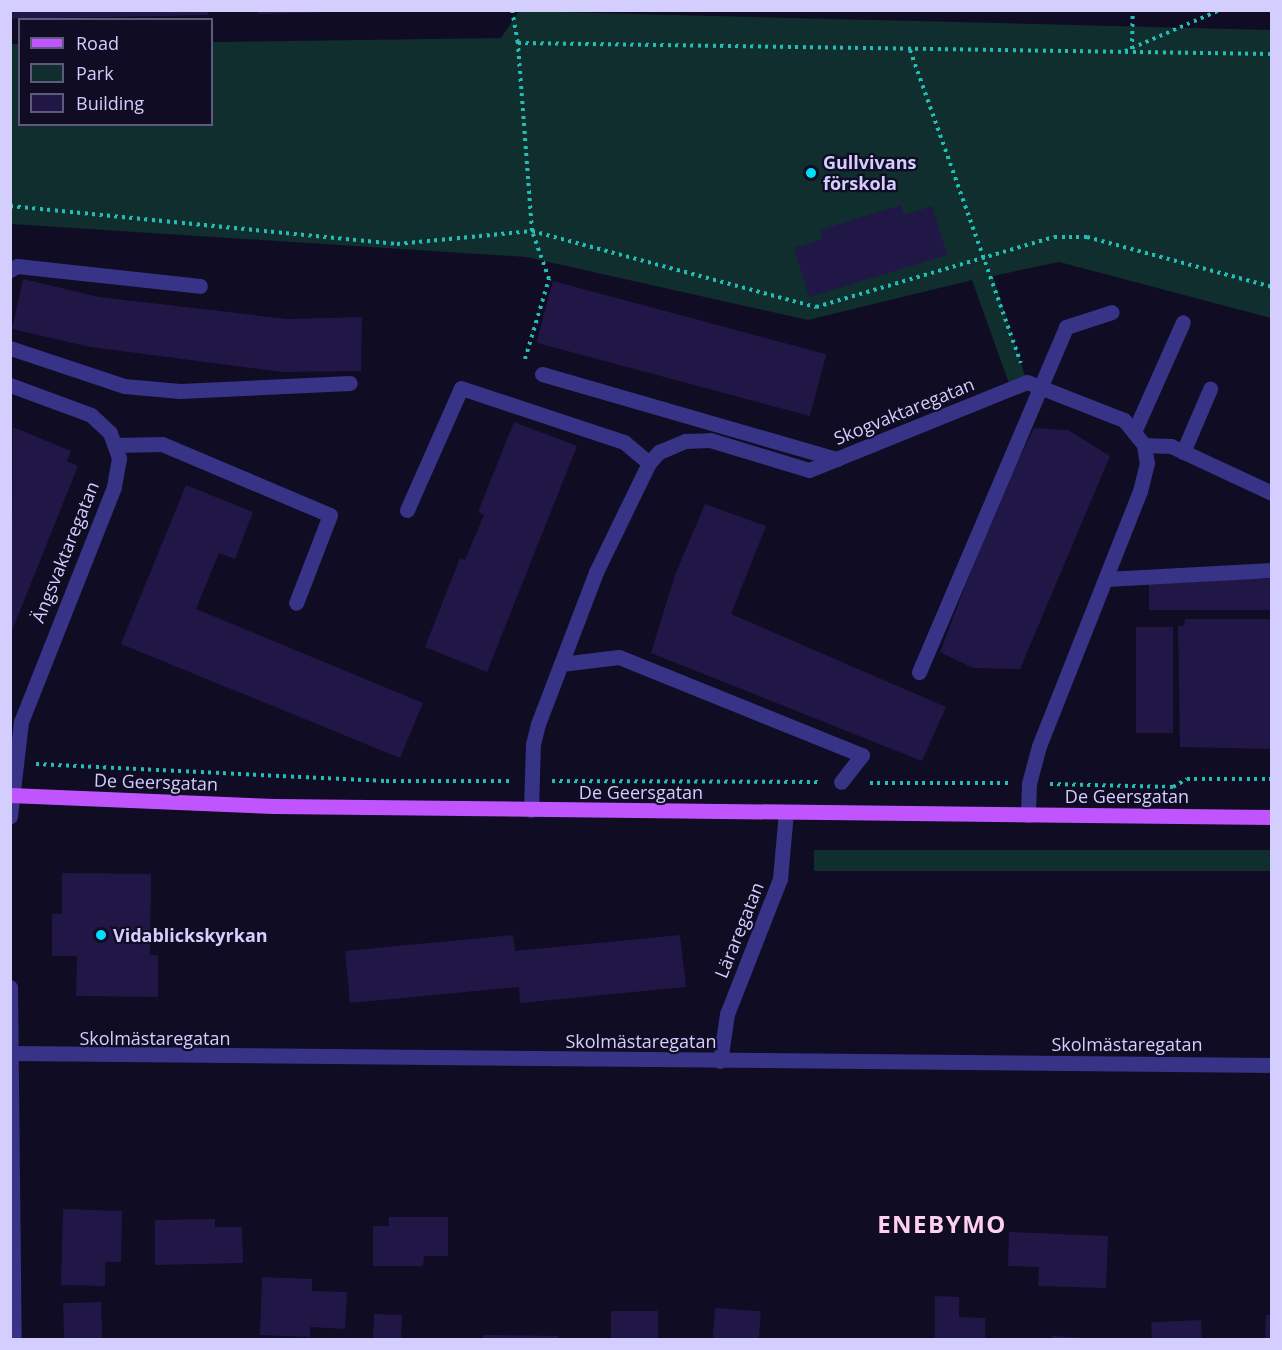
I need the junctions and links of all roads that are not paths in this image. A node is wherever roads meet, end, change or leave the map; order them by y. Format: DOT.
graph roads {
  1 [pos="10,270"];
  2 [pos="201,286"];
  3 [pos="1112,312"];
  4 [pos="1183,322"];
  5 [pos="10,348"];
  6 [pos="542,374"];
  7 [pos="350,383"];
  8 [pos="1033,384"];
  9 [pos="10,385"];
  10 [pos="1210,389"];
  11 [pos="697,416"];
  12 [pos="1134,432"];
  13 [pos="710,440"];
  14 [pos="115,445"];
  15 [pos="1144,445"];
  16 [pos="1183,452"];
  17 [pos="837,459"];
  18 [pos="649,463"];
  19 [pos="1272,492"];
  20 [pos="407,510"];
  21 [pos="1272,570"];
  22 [pos="1106,579"];
  23 [pos="296,603"];
  24 [pos="561,664"];
  25 [pos="919,672"];
  26 [pos="841,782"];
  27 [pos="11,795"];
  28 [pos="531,810"];
  29 [pos="786,813"];
  30 [pos="1028,815"];
  31 [pos="10,816"];
  32 [pos="1272,817"];
  33 [pos="10,987"];
  34 [pos="11,1053"];
  35 [pos="720,1061"];
  36 [pos="1272,1065"];
  37 [pos="14,1340"];
  1 -- 2 [label="street"];
  3 -- 8 [label="street"];
  4 -- 12 [label="street"];
  5 -- 7 [label="street"];
  6 -- 11 [label="street"];
  8 -- 12 [label="street"];
  8 -- 17 [label="street, Skogvaktaregatan"];
  8 -- 25 [label="street"];
  9 -- 14 [label="street"];
  10 -- 16 [label="street"];
  11 -- 13 [label="street"];
  11 -- 17 [label="street"];
  12 -- 15 [label="street"];
  13 -- 17 [label="street, Skogvaktaregatan"];
  13 -- 18 [label="street, Skogvaktaregatan"];
  14 -- 23 [label="street"];
  14 -- 27 [label="street, Ängsvaktaregatan"];
  15 -- 16 [label="street"];
  15 -- 22 [label="street"];
  16 -- 19 [label="street"];
  18 -- 20 [label="street"];
  18 -- 24 [label="street, Skogvaktaregatan"];
  21 -- 22 [label="street"];
  22 -- 30 [label="street"];
  24 -- 26 [label="street"];
  24 -- 28 [label="street, Skogvaktaregatan"];
  27 -- 28 [label="main road, De Geersgatan"];
  27 -- 31 [label="street, Ängsvaktaregatan"];
  28 -- 29 [label="main road, De Geersgatan"];
  29 -- 30 [label="main road, De Geersgatan"];
  29 -- 35 [label="street, Läraregatan"];
  30 -- 32 [label="main road, De Geersgatan"];
  33 -- 34 [label="street"];
  34 -- 35 [label="street, Skolmästaregatan"];
  34 -- 37 [label="street"];
  35 -- 36 [label="street, Skolmästaregatan"];
}
